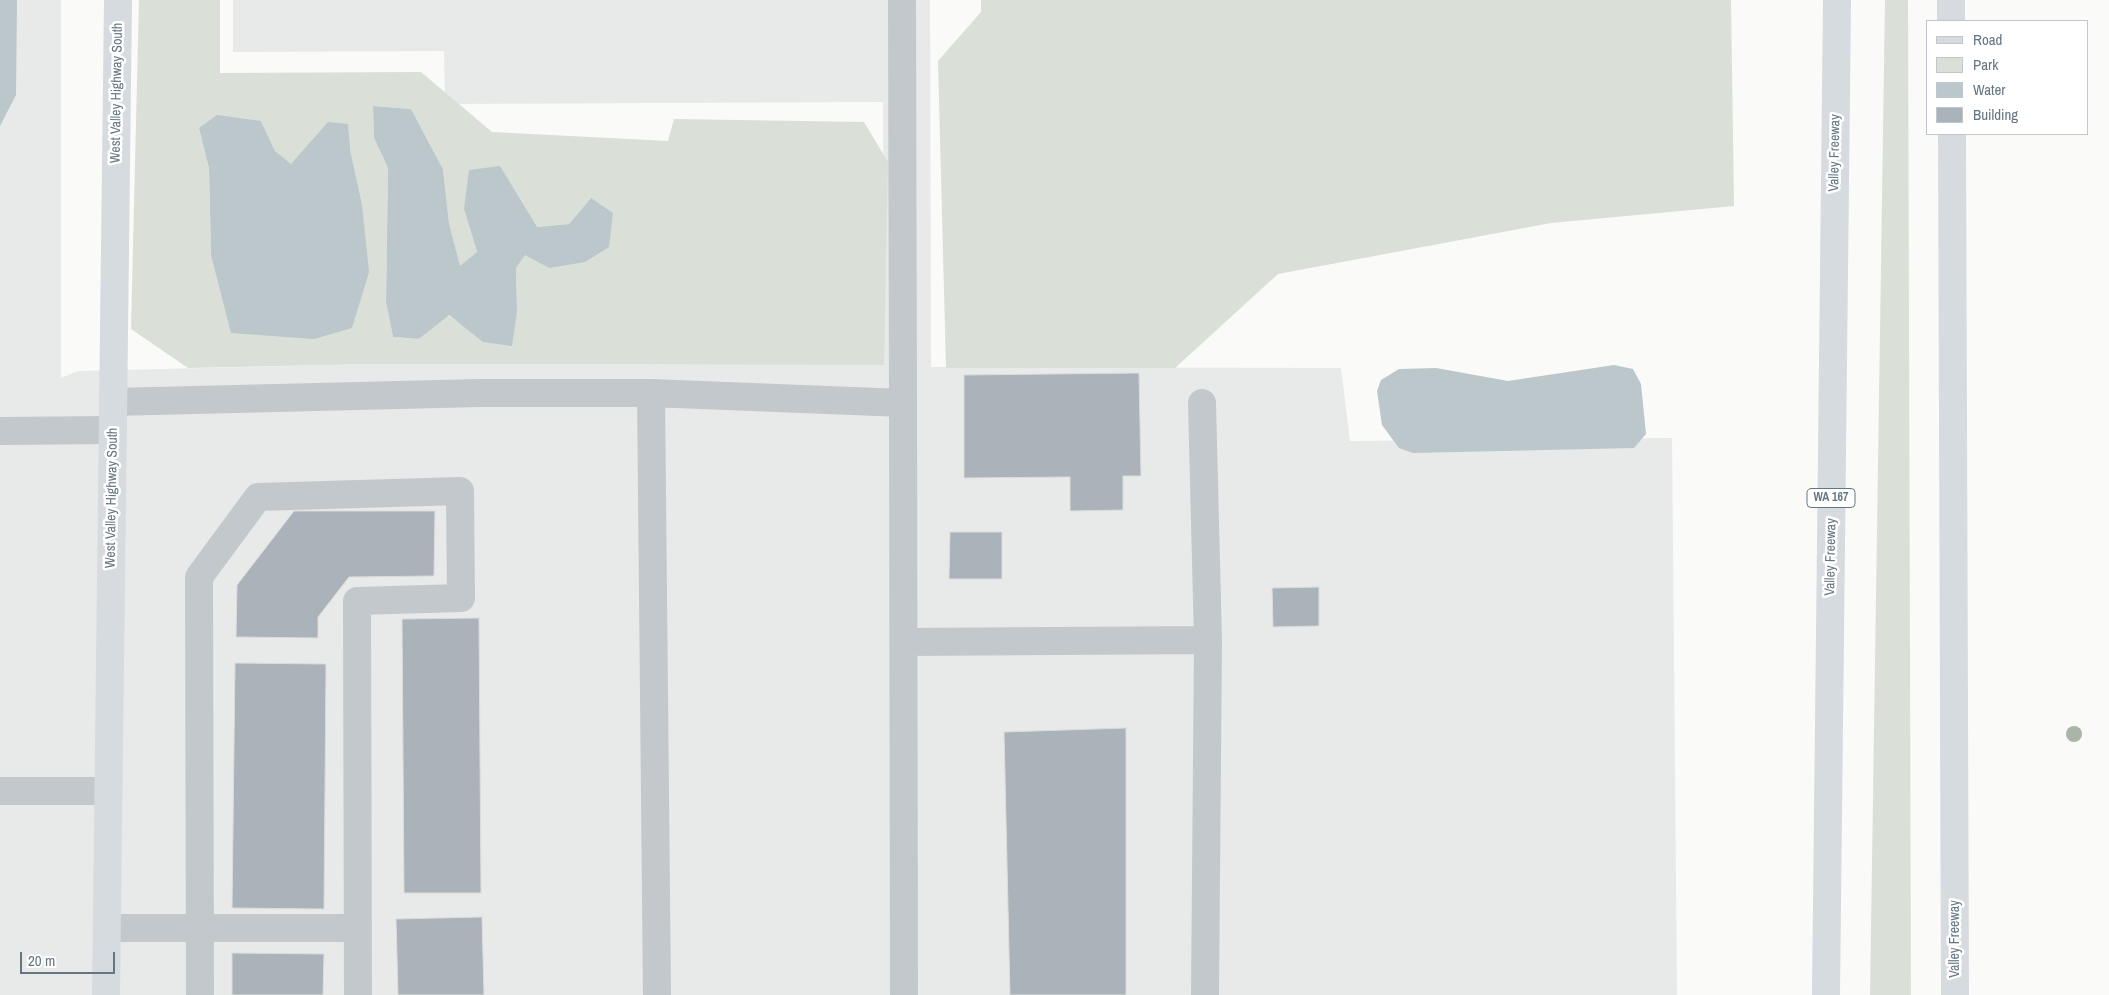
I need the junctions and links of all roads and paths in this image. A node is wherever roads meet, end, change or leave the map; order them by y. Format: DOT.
graph roads {
  1 [pos="118,0"];
  2 [pos="902,0"];
  3 [pos="1837,0"];
  4 [pos="1951,0"];
  5 [pos="1951,20"];
  6 [pos="1952,135"];
  7 [pos="650,393"];
  8 [pos="113,402"];
  9 [pos="904,403"];
  10 [pos="1202,403"];
  11 [pos="0,430"];
  12 [pos="113,430"];
  13 [pos="1208,640"];
  14 [pos="904,642"];
  15 [pos="0,791"];
  16 [pos="108,792"];
  17 [pos="107,928"];
  18 [pos="200,928"];
  19 [pos="358,928"];
  20 [pos="106,995"];
  21 [pos="200,995"];
  22 [pos="358,995"];
  23 [pos="657,995"];
  24 [pos="904,995"];
  25 [pos="1204,995"];
  26 [pos="1826,995"];
  27 [pos="1956,995"];
  1 -- 8 [label="main road, West Valley Highway South"];
  2 -- 9 [label="lane"];
  3 -- 26 [label="main road, Valley Freeway / WA 167"];
  4 -- 5 [label="main road"];
  6 -- 27 [label="main road, Valley Freeway"];
  7 -- 8 [label="lane"];
  7 -- 9 [label="lane"];
  7 -- 23 [label="lane"];
  8 -- 12 [label="main road, West Valley Highway South"];
  9 -- 14 [label="lane"];
  10 -- 13 [label="lane"];
  11 -- 12 [label="lane"];
  12 -- 16 [label="main road, West Valley Highway South"];
  13 -- 14 [label="lane"];
  13 -- 25 [label="lane"];
  14 -- 24 [label="lane"];
  15 -- 16 [label="lane"];
  16 -- 17 [label="main road, West Valley Highway South"];
  17 -- 18 [label="lane"];
  17 -- 20 [label="main road, West Valley Highway South"];
  18 -- 19 [label="lane"];
  18 -- 19 [label="lane"];
  18 -- 21 [label="lane"];
  19 -- 22 [label="lane"];
}
